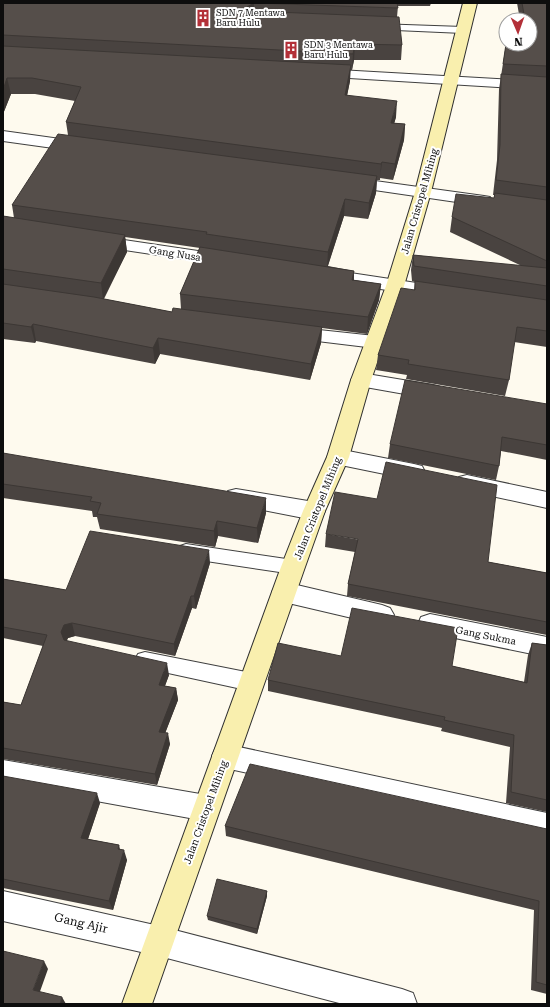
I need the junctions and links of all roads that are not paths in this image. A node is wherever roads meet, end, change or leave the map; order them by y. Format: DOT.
graph roads {
  1 [pos="470,3"];
  2 [pos="363,27"];
  3 [pos="463,30"];
  4 [pos="306,72"];
  5 [pos="450,80"];
  6 [pos="547,86"];
  7 [pos="3,136"];
  8 [pos="98,149"];
  9 [pos="328,180"];
  10 [pos="423,192"];
  11 [pos="500,203"];
  12 [pos="80,238"];
  13 [pos="242,263"];
  14 [pos="310,273"];
  15 [pos="395,286"];
  16 [pos="463,296"];
  17 [pos="277,331"];
  18 [pos="375,342"];
  19 [pos="362,380"];
  20 [pos="454,396"];
  21 [pos="338,457"];
  22 [pos="213,494"];
  23 [pos="547,500"];
  24 [pos="314,511"];
  25 [pos="168,548"];
  26 [pos="293,567"];
  27 [pos="284,592"];
  28 [pos="547,647"];
  29 [pos="129,656"];
  30 [pos="251,682"];
  31 [pos="225,756"];
  32 [pos="3,772"];
  33 [pos="206,808"];
  34 [pos="547,826"];
  35 [pos="3,906"];
  36 [pos="159,941"];
  37 [pos="137,1004"];
  38 [pos="402,1004"];
  1 -- 3 [label="street, Jalan Cristopel Mihing"];
  2 -- 3 [label="lane"];
  3 -- 5 [label="street, Jalan Cristopel Mihing"];
  4 -- 5 [label="street"];
  5 -- 6 [label="street"];
  5 -- 10 [label="street, Jalan Cristopel Mihing"];
  7 -- 8 [label="street"];
  9 -- 10 [label="street"];
  10 -- 11 [label="street"];
  10 -- 15 [label="street, Jalan Cristopel Mihing"];
  12 -- 13 [label="street, Gang Nusa"];
  14 -- 15 [label="street"];
  15 -- 16 [label="street"];
  15 -- 18 [label="street, Jalan Cristopel Mihing"];
  17 -- 18 [label="street"];
  18 -- 19 [label="street, Jalan Cristopel Mihing"];
  19 -- 20 [label="street"];
  19 -- 21 [label="street, Jalan Cristopel Mihing"];
  21 -- 23 [label="street"];
  21 -- 24 [label="street, Jalan Cristopel Mihing"];
  22 -- 24 [label="street"];
  24 -- 26 [label="street, Jalan Cristopel Mihing"];
  25 -- 26 [label="lane"];
  26 -- 27 [label="street, Jalan Cristopel Mihing"];
  27 -- 28 [label="street, Gang Sukma"];
  27 -- 30 [label="street, Jalan Cristopel Mihing"];
  29 -- 30 [label="lane"];
  30 -- 31 [label="street, Jalan Cristopel Mihing"];
  31 -- 33 [label="street, Jalan Cristopel Mihing"];
  31 -- 34 [label="street"];
  32 -- 33 [label="street"];
  33 -- 36 [label="street, Jalan Cristopel Mihing"];
  35 -- 36 [label="street, Gang Ajir"];
  36 -- 37 [label="street, Jalan Cristopel Mihing"];
  36 -- 38 [label="street, Gang Ajir"];
}
